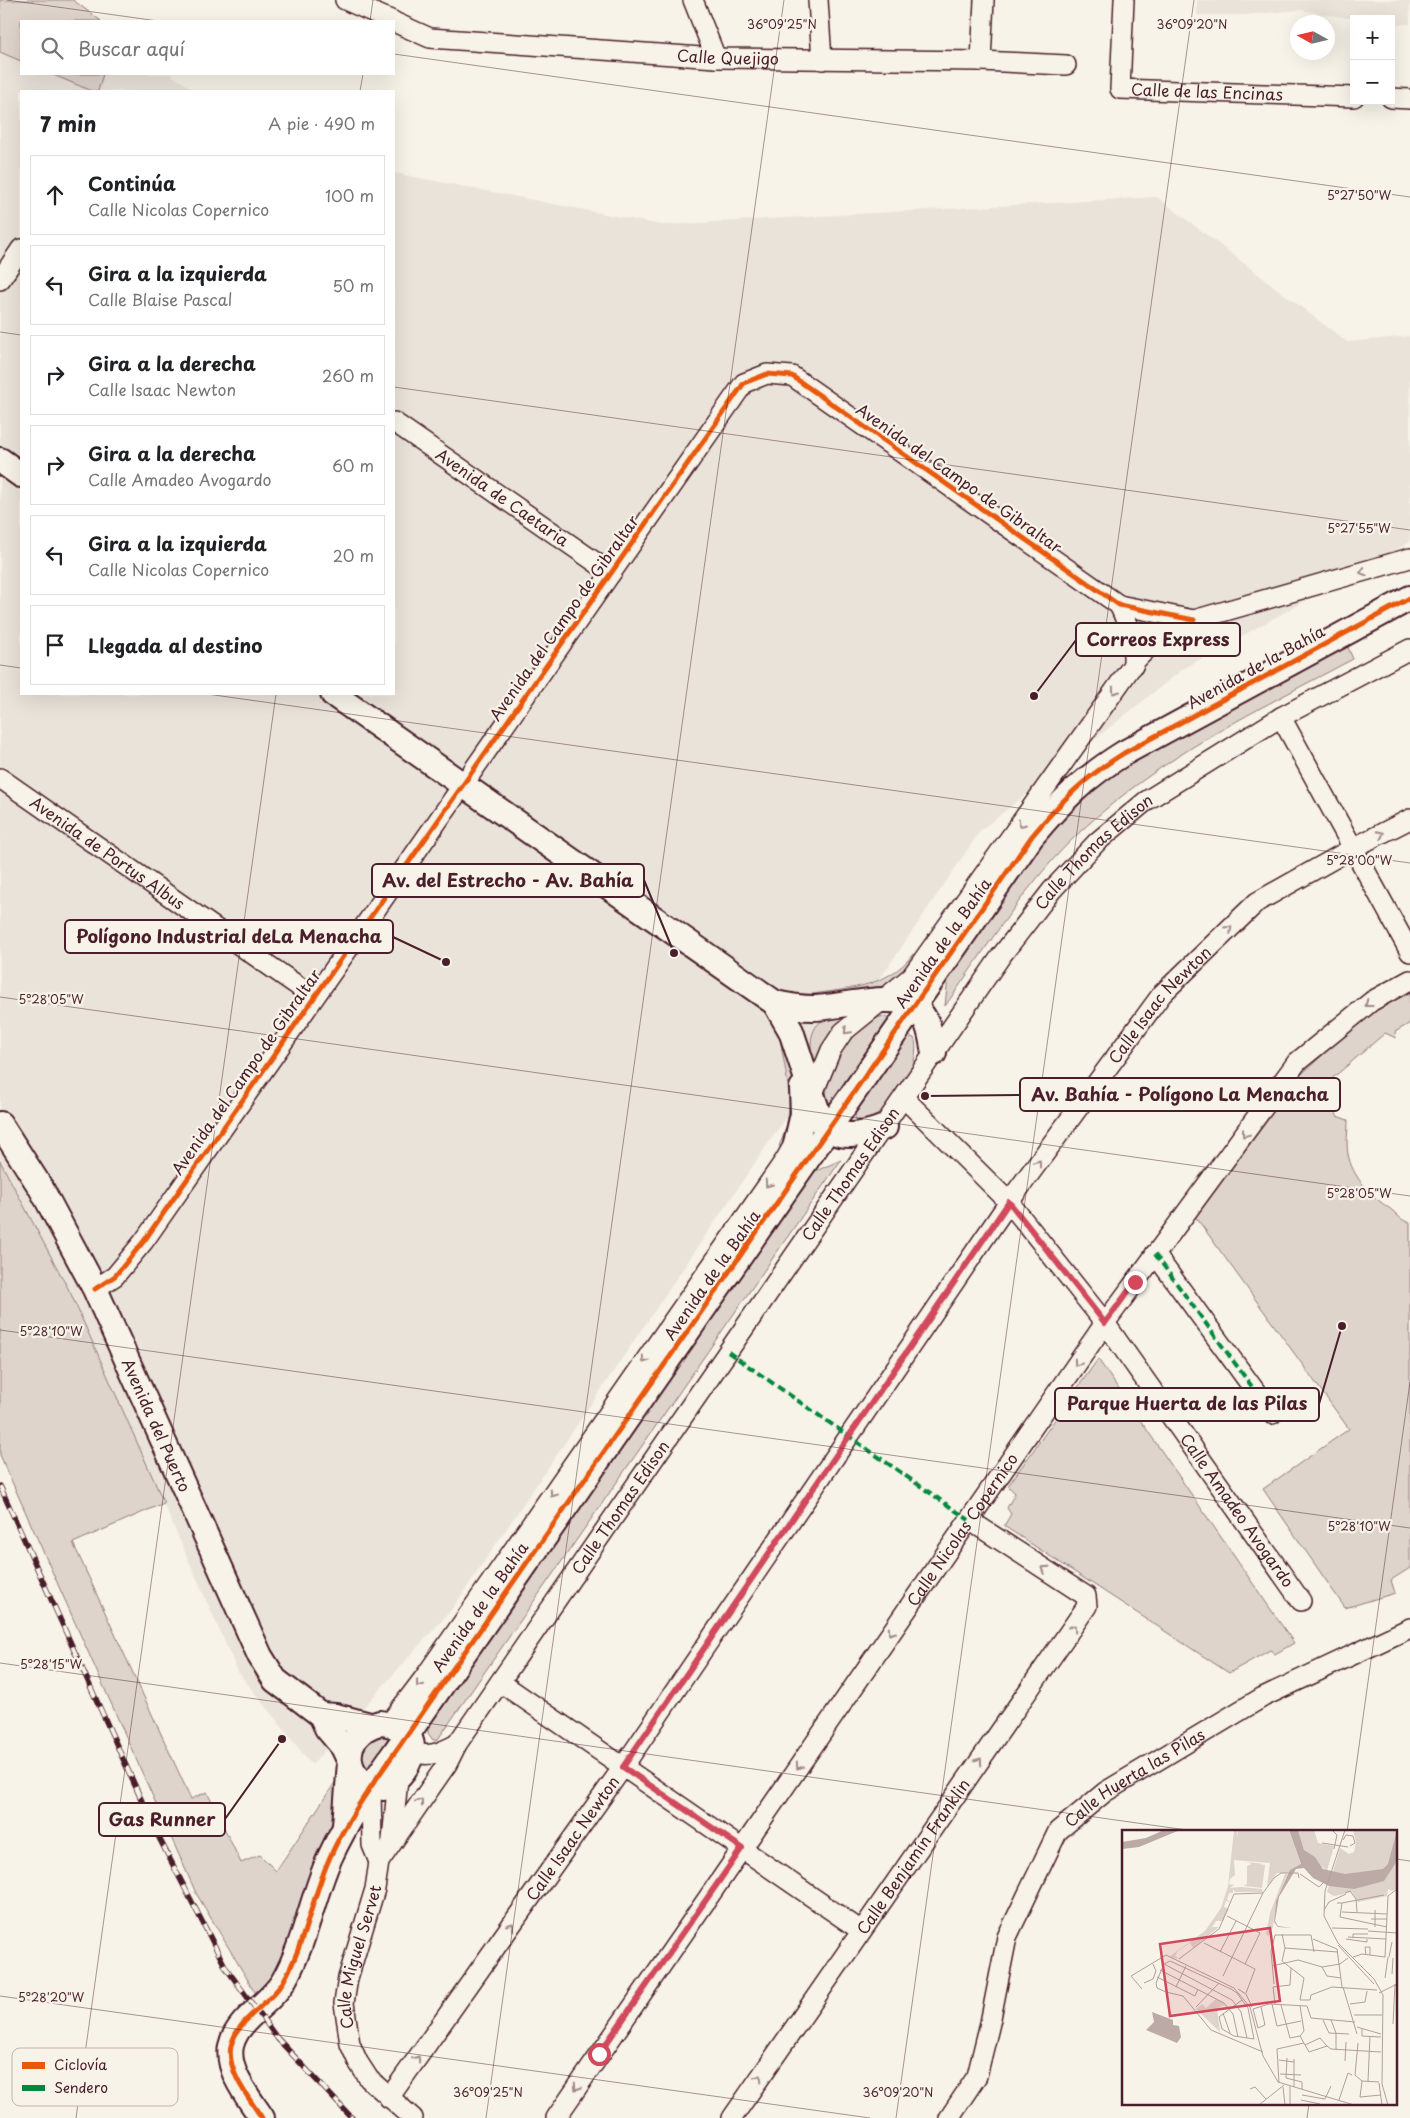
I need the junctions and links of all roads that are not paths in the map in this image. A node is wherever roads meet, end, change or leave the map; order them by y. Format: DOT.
graph roads {
  1 [pos="344,0"];
  2 [pos="692,0"];
  3 [pos="818,0"];
  4 [pos="984,0"];
  5 [pos="1124,0"];
  6 [pos="389,20"];
  7 [pos="395,23"];
  8 [pos="716,58"];
  9 [pos="822,60"];
  10 [pos="981,61"];
  11 [pos="1066,65"];
  12 [pos="1350,97"];
  13 [pos="1395,98"];
  14 [pos="1410,99"];
  15 [pos="20,250"];
  16 [pos="0,280"];
  17 [pos="395,423"];
  18 [pos="0,460"];
  19 [pos="20,474"];
  20 [pos="1410,558"];
  21 [pos="611,573"];
  22 [pos="1410,598"];
  23 [pos="1119,605"];
  24 [pos="1194,620"];
  25 [pos="1410,649"];
  26 [pos="1133,666"];
  27 [pos="334,695"];
  28 [pos="1281,717"];
  29 [pos="0,778"];
  30 [pos="463,785"];
  31 [pos="1410,819"];
  32 [pos="1353,848"];
  33 [pos="1410,952"];
  34 [pos="1410,980"];
  35 [pos="314,997"];
  36 [pos="885,1001"];
  37 [pos="775,1003"];
  38 [pos="915,1006"];
  39 [pos="795,1046"];
  40 [pos="934,1053"];
  41 [pos="812,1095"];
  42 [pos="905,1099"];
  43 [pos="0,1124"];
  44 [pos="885,1127"];
  45 [pos="829,1131"];
  46 [pos="796,1144"];
  47 [pos="1009,1202"];
  48 [pos="1156,1254"];
  49 [pos="95,1289"];
  50 [pos="1105,1323"];
  51 [pos="1272,1414"];
  52 [pos="969,1520"];
  53 [pos="1301,1601"];
  54 [pos="1410,1628"];
  55 [pos="500,1682"];
  56 [pos="321,1715"];
  57 [pos="394,1734"];
  58 [pos="457,1744"];
  59 [pos="350,1762"];
  60 [pos="623,1767"];
  61 [pos="398,1779"];
  62 [pos="371,1787"];
  63 [pos="344,1829"];
  64 [pos="392,1841"];
  65 [pos="742,1848"];
  66 [pos="379,1862"];
  67 [pos="860,1930"];
  68 [pos="389,2098"];
  69 [pos="262,2118"];
  70 [pos="412,2118"];
  71 [pos="556,2118"];
  72 [pos="732,2118"];
  73 [pos="949,2118"];
  1 -- 6 [label="street, Calle Quejigo"];
  2 -- 8 [label="street"];
  3 -- 9 [label="street"];
  4 -- 10 [label="street"];
  5 -- 12 [label="street, Calle de las Encinas"];
  7 -- 8 [label="street, Calle Quejigo"];
  8 -- 9 [label="street, Calle Quejigo"];
  9 -- 10 [label="street, Calle Quejigo"];
  10 -- 11 [label="street, Calle Quejigo"];
  13 -- 14 [label="street"];
  15 -- 16 [label="street"];
  17 -- 21 [label="street, Avenida de Caetaria"];
  18 -- 19 [label="street"];
  20 -- 24 [label="street, Avenida de la Bahía, one-way"];
  21 -- 23 [label="street, Avenida del Campo de Gibraltar"];
  21 -- 30 [label="street, Avenida del Campo de Gibraltar"];
  22 -- 38 [label="street, Avenida de la Bahía"];
  23 -- 24 [label="street, Avenida del Campo de Gibraltar"];
  23 -- 26 [label="street"];
  24 -- 26 [label="street, Avenida de la Bahía"];
  25 -- 28 [label="street, Calle Thomas Edison"];
  26 -- 36 [label="street, Avenida de la Bahía, one-way"];
  27 -- 30 [label="street"];
  28 -- 32 [label="street"];
  28 -- 40 [label="street, Calle Thomas Edison"];
  29 -- 35 [label="street, Avenida de Portus Albus"];
  30 -- 35 [label="street, Avenida del Campo de Gibraltar"];
  30 -- 37 [label="street"];
  32 -- 31 [label="street, Calle Isaac Newton, one-way"];
  32 -- 33 [label="street"];
  47 -- 32 [label="street, Calle Isaac Newton, one-way"];
  34 -- 48 [label="street, Calle Nicolas Copernico, one-way"];
  35 -- 49 [label="street, Avenida del Campo de Gibraltar"];
  36 -- 37 [label="street"];
  36 -- 38 [label="street"];
  36 -- 41 [label="street, Avenida de la Bahía, one-way"];
  37 -- 39 [label="street"];
  38 -- 40 [label="street"];
  38 -- 45 [label="street, Avenida de la Bahía"];
  39 -- 41 [label="street"];
  39 -- 46 [label="street"];
  40 -- 42 [label="street, Calle Thomas Edison"];
  41 -- 45 [label="street"];
  41 -- 46 [label="street, Avenida de la Bahía"];
  42 -- 44 [label="street, Calle Thomas Edison"];
  42 -- 47 [label="street, Calle Amadeo Avogardo"];
  43 -- 49 [label="street, Avenida del Puerto"];
  44 -- 45 [label="street"];
  44 -- 55 [label="street, Calle Thomas Edison"];
  45 -- 57 [label="street, Avenida de la Bahía"];
  46 -- 57 [label="street, Avenida de la Bahía, one-way"];
  47 -- 50 [label="street, Calle Amadeo Avogardo"];
  47 -- 60 [label="street, Calle Isaac Newton"];
  48 -- 50 [label="street, Calle Nicolas Copernico"];
  48 -- 51 [label="street"];
  49 -- 56 [label="street, Avenida del Puerto"];
  50 -- 52 [label="street, Calle Nicolas Copernico, one-way"];
  50 -- 53 [label="street, Calle Amadeo Avogardo"];
  52 -- 65 [label="street, Calle Nicolas Copernico, one-way"];
  67 -- 52 [label="street, Calle Benjamín Franklin, one-way"];
  54 -- 73 [label="street, Calle Huerta las Pilas"];
  55 -- 58 [label="street, Calle Thomas Edison"];
  55 -- 60 [label="street"];
  56 -- 57 [label="street"];
  56 -- 59 [label="street"];
  57 -- 58 [label="street"];
  57 -- 59 [label="street"];
  57 -- 61 [label="street"];
  57 -- 62 [label="street, Avenida de la Bahía"];
  64 -- 58 [label="street, Calle Thomas Edison, one-way"];
  59 -- 62 [label="street"];
  59 -- 63 [label="street"];
  60 -- 65 [label="street"];
  68 -- 60 [label="street, Calle Isaac Newton, one-way"];
  61 -- 62 [label="street"];
  61 -- 64 [label="street"];
  62 -- 63 [label="street, Avenida de la Bahía"];
  62 -- 66 [label="street"];
  63 -- 69 [label="street, Avenida de la Bahía"];
  64 -- 66 [label="street"];
  65 -- 67 [label="street"];
  65 -- 71 [label="street, Calle Nicolas Copernico, one-way"];
  66 -- 68 [label="street, Calle Miguel Servet"];
  72 -- 67 [label="street, Calle Benjamín Franklin, one-way"];
  68 -- 70 [label="street, Calle Miguel Servet"];
}
